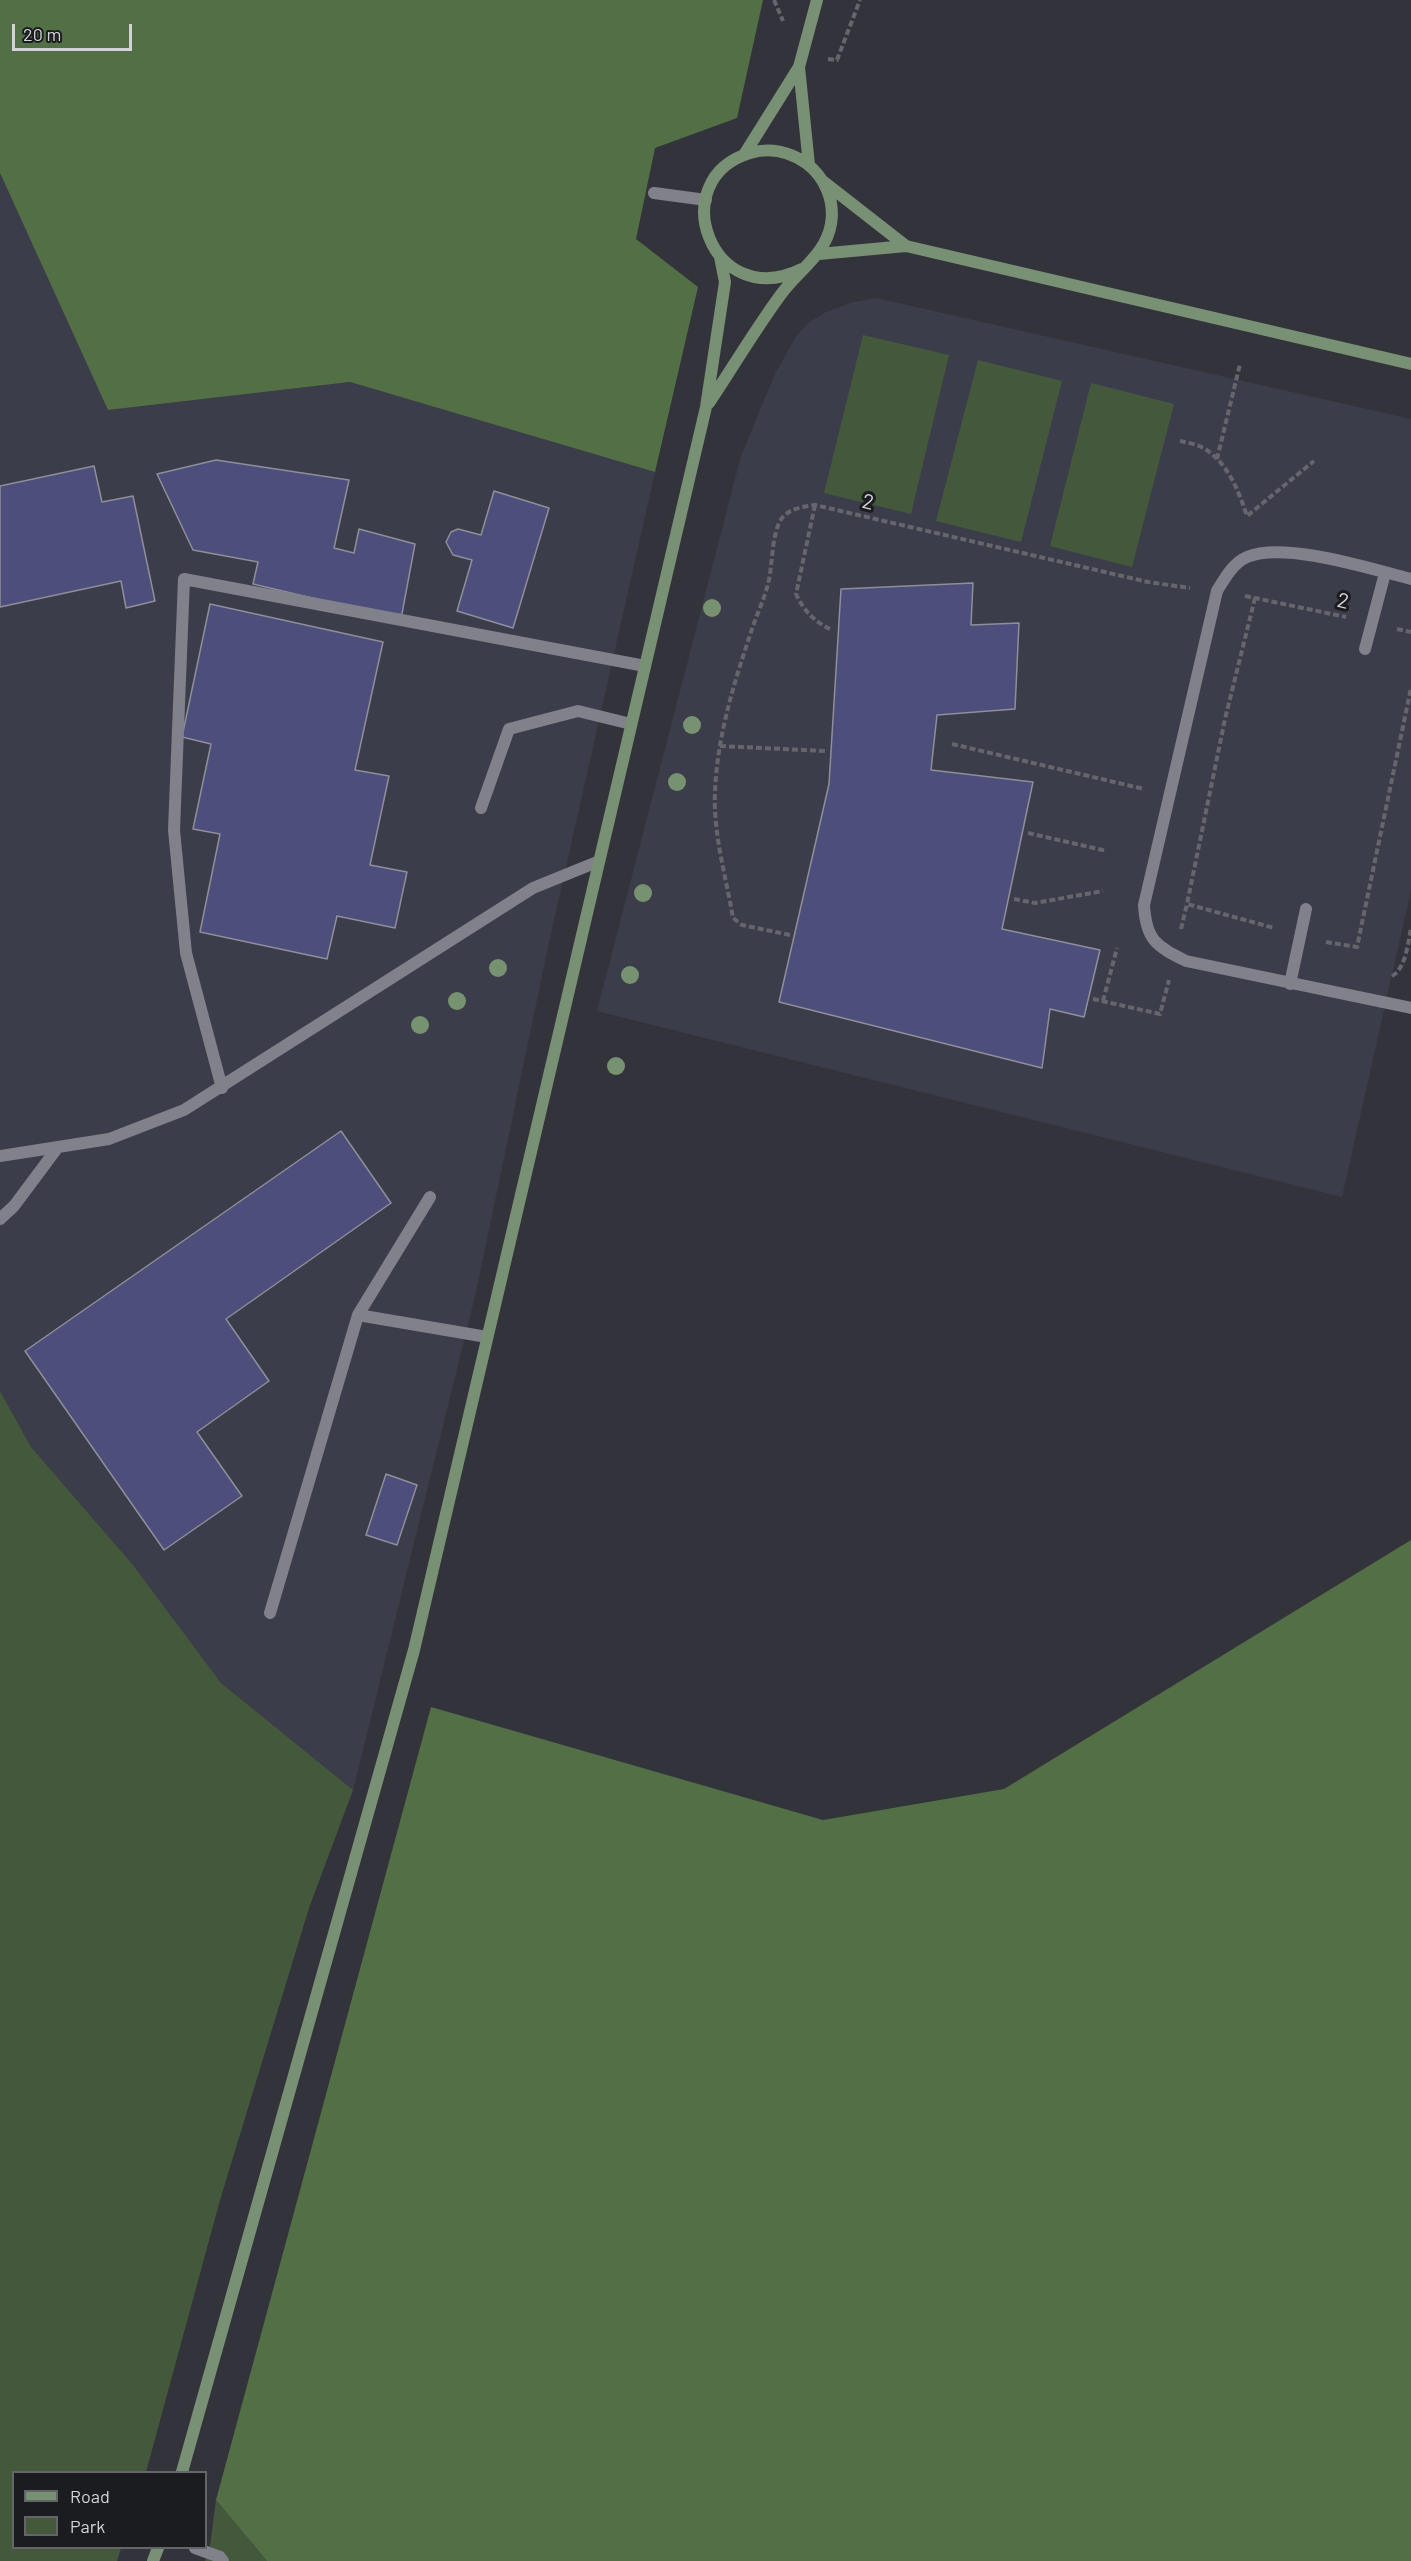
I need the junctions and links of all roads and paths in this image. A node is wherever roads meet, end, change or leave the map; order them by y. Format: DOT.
graph roads {
  1 [pos="817,0"];
  2 [pos="860,0"];
  3 [pos="800,62"];
  4 [pos="744,155"];
  5 [pos="809,165"];
  6 [pos="823,181"];
  7 [pos="654,193"];
  8 [pos="706,200"];
  9 [pos="906,246"];
  10 [pos="819,254"];
  11 [pos="720,257"];
  12 [pos="802,268"];
  13 [pos="1240,363"];
  14 [pos="1411,363"];
  15 [pos="706,407"];
  16 [pos="1180,441"];
  17 [pos="1217,460"];
  18 [pos="1314,461"];
  19 [pos="815,505"];
  20 [pos="1385,573"];
  21 [pos="1411,579"];
  22 [pos="1217,591"];
  23 [pos="1255,598"];
  24 [pos="1372,623"];
  25 [pos="830,628"];
  26 [pos="1411,632"];
  27 [pos="1365,649"];
  28 [pos="645,666"];
  29 [pos="1411,688"];
  30 [pos="631,724"];
  31 [pos="952,744"];
  32 [pos="720,746"];
  33 [pos="825,752"];
  34 [pos="1169,795"];
  35 [pos="481,808"];
  36 [pos="1028,833"];
  37 [pos="1107,851"];
  38 [pos="597,862"];
  39 [pos="1103,891"];
  40 [pos="1014,899"];
  41 [pos="1306,909"];
  42 [pos="1411,928"];
  43 [pos="790,935"];
  44 [pos="1301,936"];
  45 [pos="1117,948"];
  46 [pos="1320,949"];
  47 [pos="1389,978"];
  48 [pos="1290,984"];
  49 [pos="1103,1001"];
  50 [pos="1411,1008"];
  51 [pos="222,1088"];
  52 [pos="58,1147"];
  53 [pos="0,1156"];
  54 [pos="430,1197"];
  55 [pos="0,1219"];
  56 [pos="358,1315"];
  57 [pos="486,1338"];
  58 [pos="270,1613"];
  59 [pos="182,2471"];
  60 [pos="200,2549"];
  61 [pos="223,2561"];
  1 -- 3 [label="street"];
  2 -- 3 [label="path"];
  3 -- 4 [label="street"];
  3 -- 5 [label="street"];
  4 -- 5 [label="street"];
  4 -- 8 [label="street"];
  5 -- 6 [label="street"];
  6 -- 9 [label="street"];
  6 -- 10 [label="street"];
  7 -- 8 [label="street"];
  8 -- 11 [label="street"];
  9 -- 10 [label="street"];
  9 -- 14 [label="street"];
  10 -- 12 [label="street"];
  11 -- 12 [label="street"];
  11 -- 15 [label="street"];
  12 -- 15 [label="street"];
  13 -- 17 [label="path"];
  15 -- 28 [label="street"];
  16 -- 17 [label="path"];
  17 -- 18 [label="path"];
  19 -- 22 [label="path, 2"];
  19 -- 25 [label="path"];
  19 -- 32 [label="path"];
  20 -- 21 [label="street"];
  20 -- 22 [label="street"];
  20 -- 24 [label="street"];
  22 -- 23 [label="path, 2"];
  22 -- 34 [label="street"];
  23 -- 24 [label="path, 2"];
  23 -- 44 [label="path"];
  24 -- 26 [label="path, 2"];
  24 -- 27 [label="street"];
  28 -- 30 [label="street"];
  28 -- 51 [label="street"];
  29 -- 46 [label="path"];
  30 -- 35 [label="street"];
  30 -- 38 [label="street"];
  31 -- 34 [label="path"];
  32 -- 33 [label="path"];
  32 -- 43 [label="path"];
  34 -- 48 [label="street"];
  36 -- 37 [label="path"];
  38 -- 51 [label="street"];
  38 -- 57 [label="street"];
  39 -- 40 [label="path"];
  41 -- 44 [label="street"];
  42 -- 47 [label="path"];
  44 -- 48 [label="street"];
  45 -- 49 [label="path"];
  48 -- 50 [label="street"];
  51 -- 52 [label="street"];
  52 -- 53 [label="street"];
  52 -- 55 [label="street"];
  54 -- 56 [label="street"];
  56 -- 57 [label="street"];
  56 -- 58 [label="street"];
  57 -- 59 [label="street"];
  60 -- 61 [label="street"];
}
